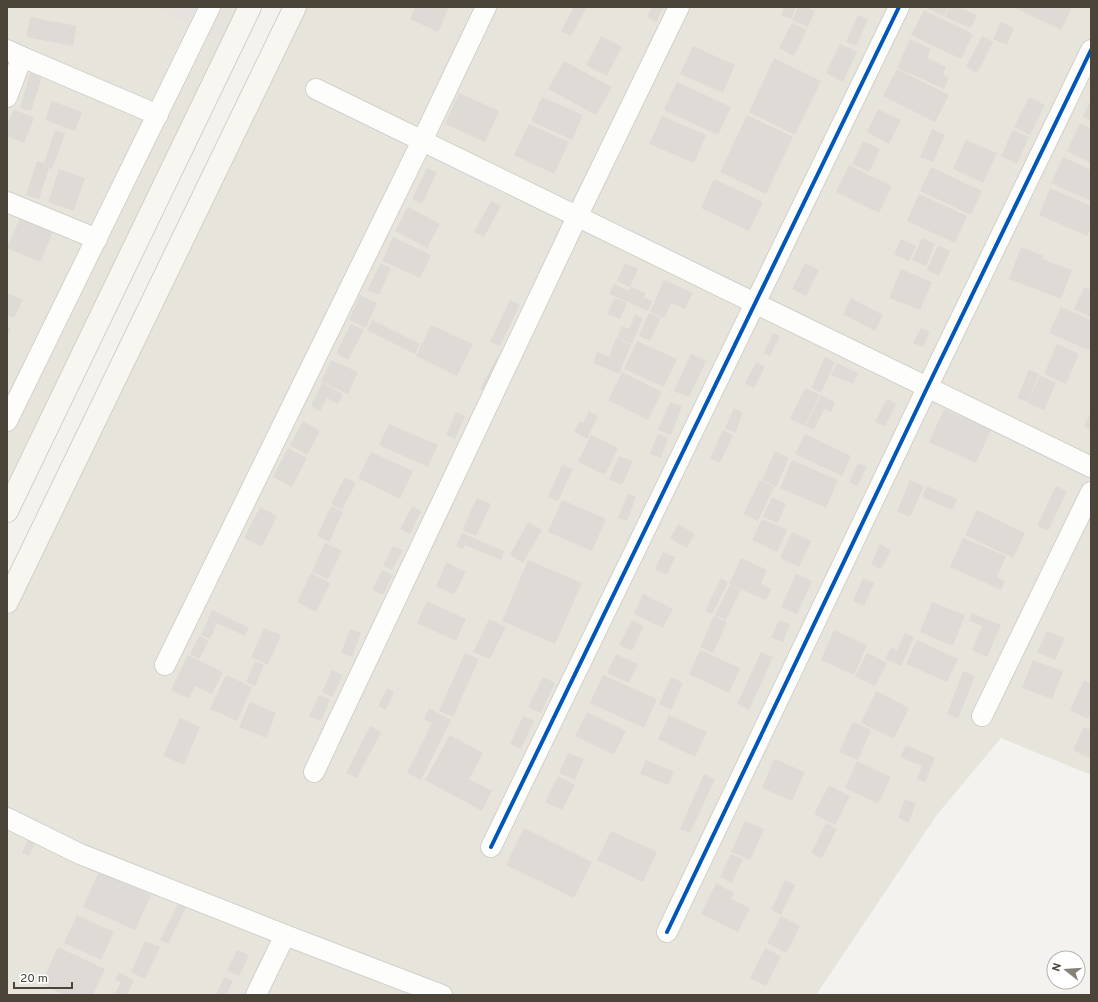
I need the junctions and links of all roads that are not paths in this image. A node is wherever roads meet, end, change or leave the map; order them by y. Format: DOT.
graph roads {
  1 [pos="210,7"];
  2 [pos="250,7"];
  3 [pos="295,7"];
  4 [pos="486,7"];
  5 [pos="679,7"];
  6 [pos="899,7"];
  7 [pos="1091,50"];
  8 [pos="14,54"];
  9 [pos="316,90"];
  10 [pos="7,97"];
  11 [pos="158,115"];
  12 [pos="422,141"];
  13 [pos="7,202"];
  14 [pos="577,217"];
  15 [pos="97,239"];
  16 [pos="755,304"];
  17 [pos="928,388"];
  18 [pos="7,421"];
  19 [pos="1091,468"];
  20 [pos="1091,492"];
  21 [pos="7,511"];
  22 [pos="7,602"];
  23 [pos="165,665"];
  24 [pos="982,716"];
  25 [pos="314,772"];
  26 [pos="7,818"];
  27 [pos="491,847"];
  28 [pos="667,932"];
  29 [pos="285,935"];
  30 [pos="256,995"];
  31 [pos="442,995"];
  1 -- 11 [label="street"];
  2 -- 21 [label="main road"];
  3 -- 22 [label="main road"];
  4 -- 12 [label="street"];
  5 -- 14 [label="street"];
  6 -- 16 [label="street"];
  7 -- 17 [label="street"];
  8 -- 10 [label="street"];
  8 -- 11 [label="street"];
  9 -- 12 [label="street"];
  11 -- 15 [label="street"];
  12 -- 14 [label="street"];
  12 -- 23 [label="street"];
  13 -- 15 [label="street"];
  14 -- 16 [label="street"];
  14 -- 25 [label="street"];
  15 -- 18 [label="street"];
  16 -- 17 [label="street"];
  16 -- 27 [label="street"];
  17 -- 19 [label="street"];
  17 -- 28 [label="street"];
  20 -- 24 [label="street"];
  26 -- 29 [label="street"];
  29 -- 30 [label="street"];
  29 -- 31 [label="street"];
}
